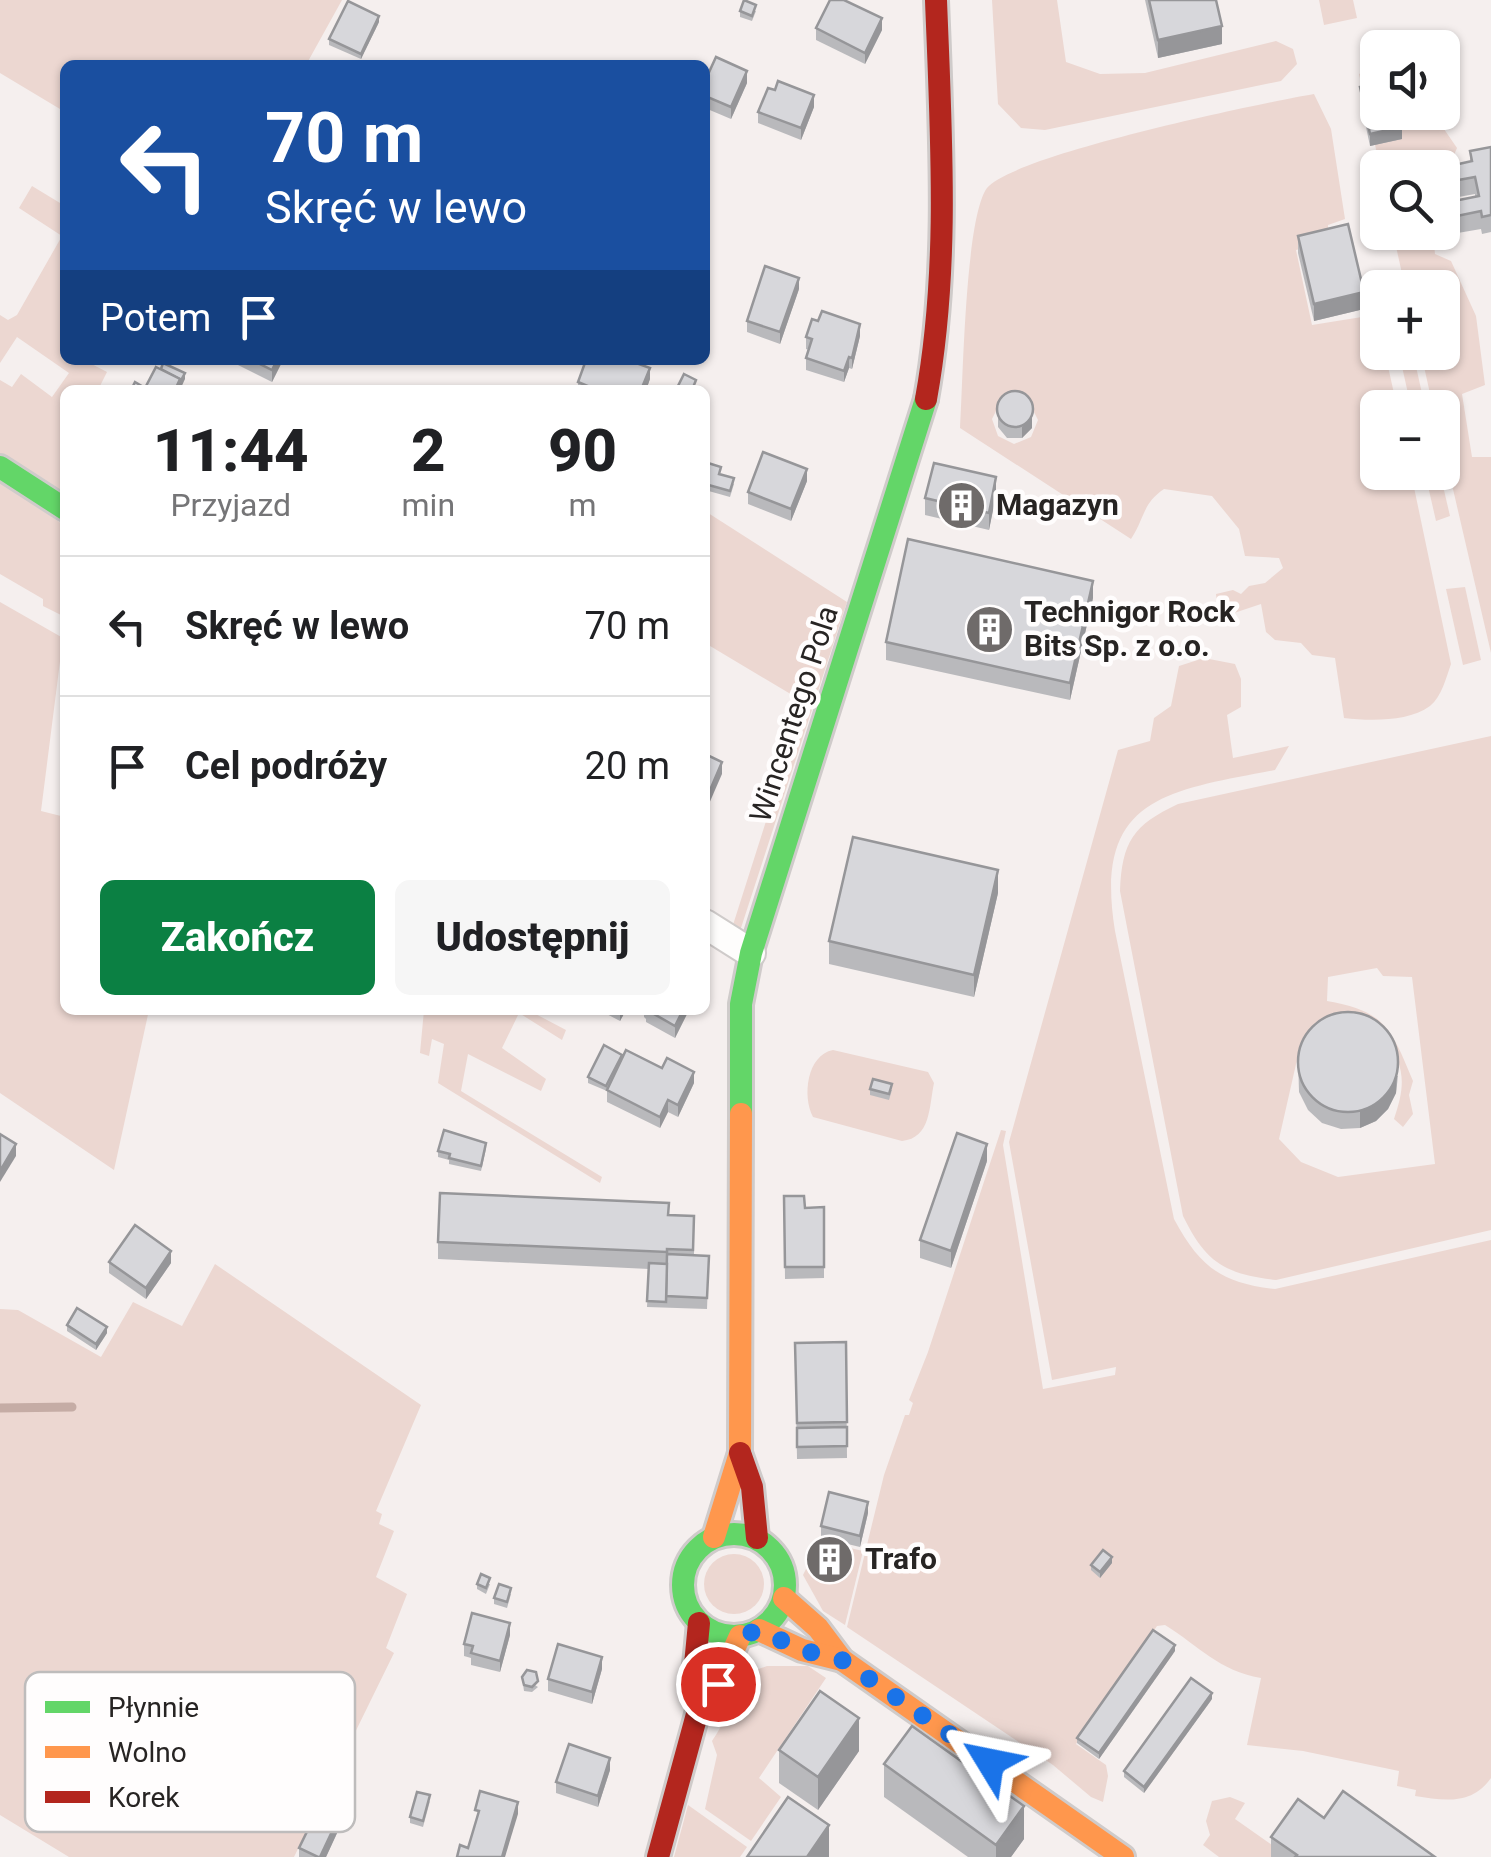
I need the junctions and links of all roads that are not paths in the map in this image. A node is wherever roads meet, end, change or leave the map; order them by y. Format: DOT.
graph roads {
  1 [pos="936,0"];
  2 [pos="0,466"];
  3 [pos="60,506"];
  4 [pos="710,927"];
  5 [pos="750,953"];
  6 [pos="740,1453"];
  7 [pos="714,1537"];
  8 [pos="757,1538"];
  9 [pos="784,1598"];
  10 [pos="699,1623"];
  11 [pos="749,1633"];
  12 [pos="842,1660"];
  13 [pos="699,1707"];
  14 [pos="1090,1847"];
  15 [pos="658,1857"];
  16 [pos="1123,1857"];
  1 -- 5 [label="street, Wincentego Pola"];
  2 -- 3 [label="street"];
  4 -- 5 [label="street"];
  5 -- 6 [label="street, Wincentego Pola"];
  6 -- 7 [label="street, Wincentego Pola"];
  6 -- 8 [label="street, Wincentego Pola"];
  7 -- 8 [label="street"];
  7 -- 10 [label="street"];
  8 -- 9 [label="street"];
  9 -- 11 [label="street"];
  9 -- 12 [label="street"];
  10 -- 11 [label="street"];
  10 -- 13 [label="street"];
  11 -- 12 [label="street"];
  11 -- 13 [label="street"];
  12 -- 14 [label="street"];
  13 -- 15 [label="street"];
  14 -- 16 [label="street"];
}
